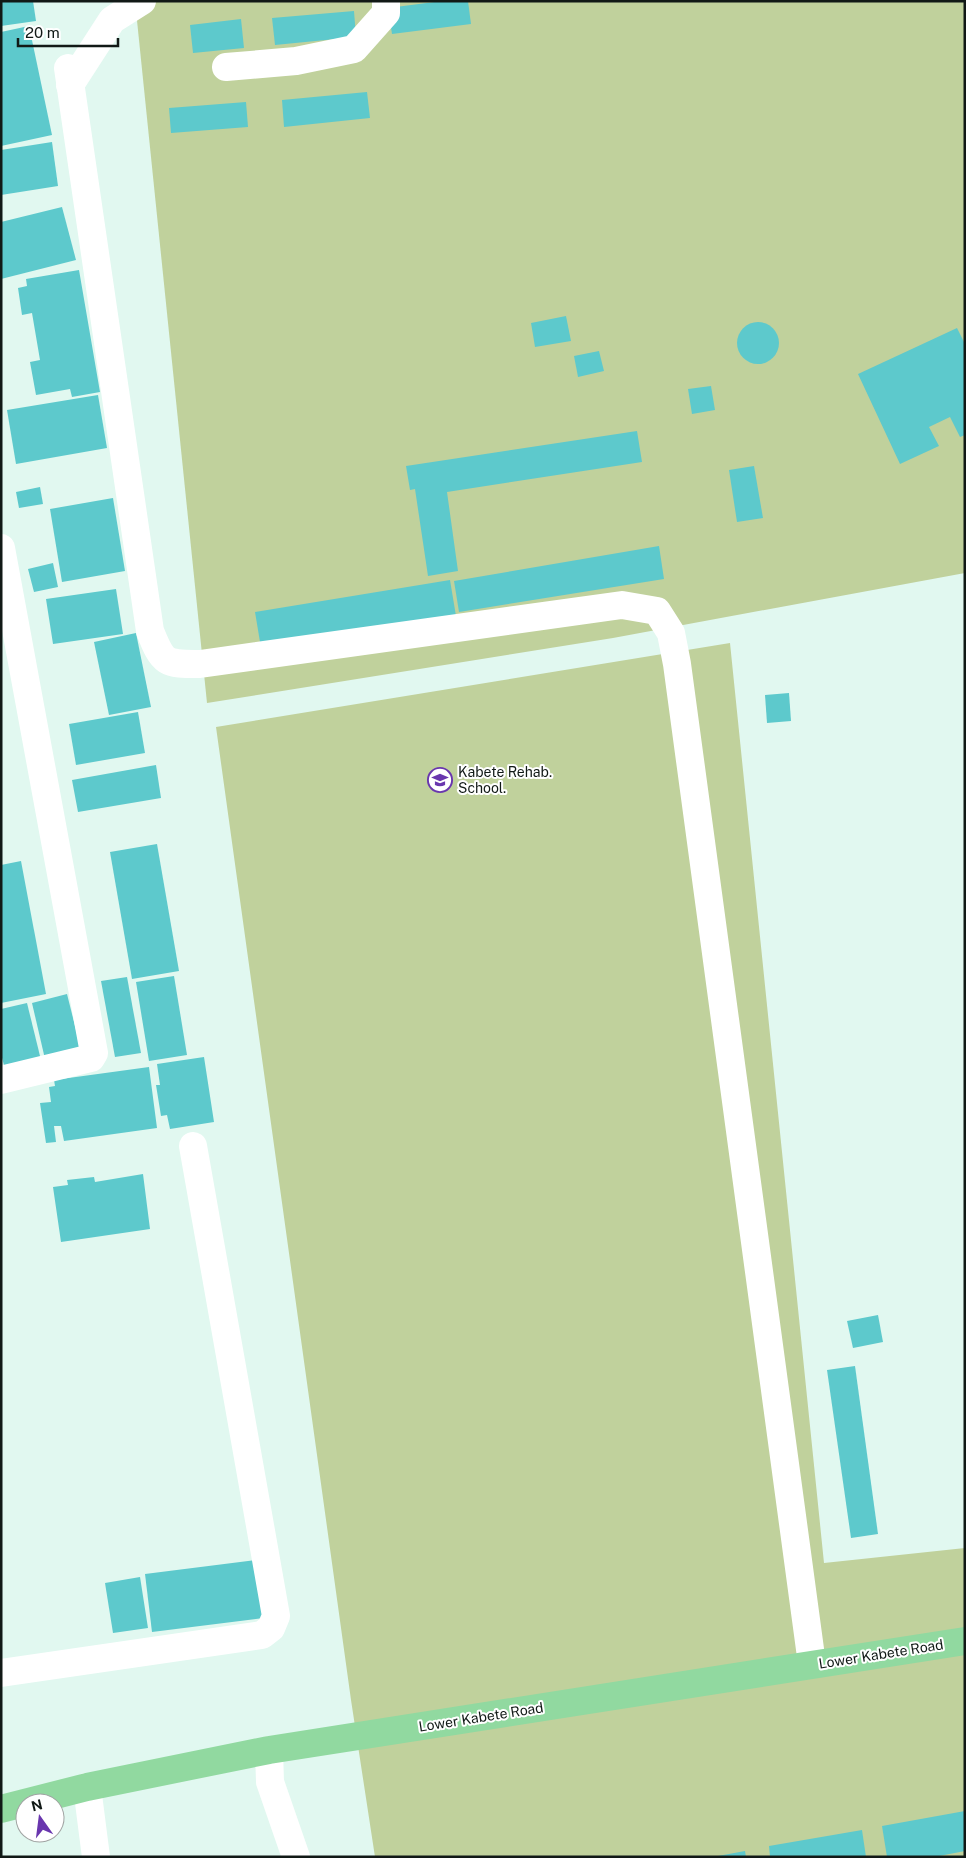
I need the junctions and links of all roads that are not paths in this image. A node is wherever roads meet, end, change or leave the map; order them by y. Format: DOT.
graph roads {
  1 [pos="142,1"];
  2 [pos="386,1"];
  3 [pos="226,67"];
  4 [pos="1,548"];
  5 [pos="1,1080"];
  6 [pos="193,1146"];
  7 [pos="965,1641"];
  8 [pos="812,1664"];
  9 [pos="1,1673"];
  10 [pos="269,1750"];
  11 [pos="87,1786"];
  12 [pos="1,1809"];
  13 [pos="96,1857"];
  14 [pos="296,1857"];
  1 -- 8 [label="street"];
  2 -- 3 [label="street"];
  4 -- 5 [label="street"];
  6 -- 9 [label="street"];
  7 -- 8 [label="main road, Lower Kabete Road"];
  8 -- 10 [label="main road, Lower Kabete Road"];
  10 -- 11 [label="main road, Lower Kabete Road"];
  10 -- 14 [label="street"];
  11 -- 12 [label="main road, Lower Kabete Road"];
  11 -- 13 [label="street"];
}
